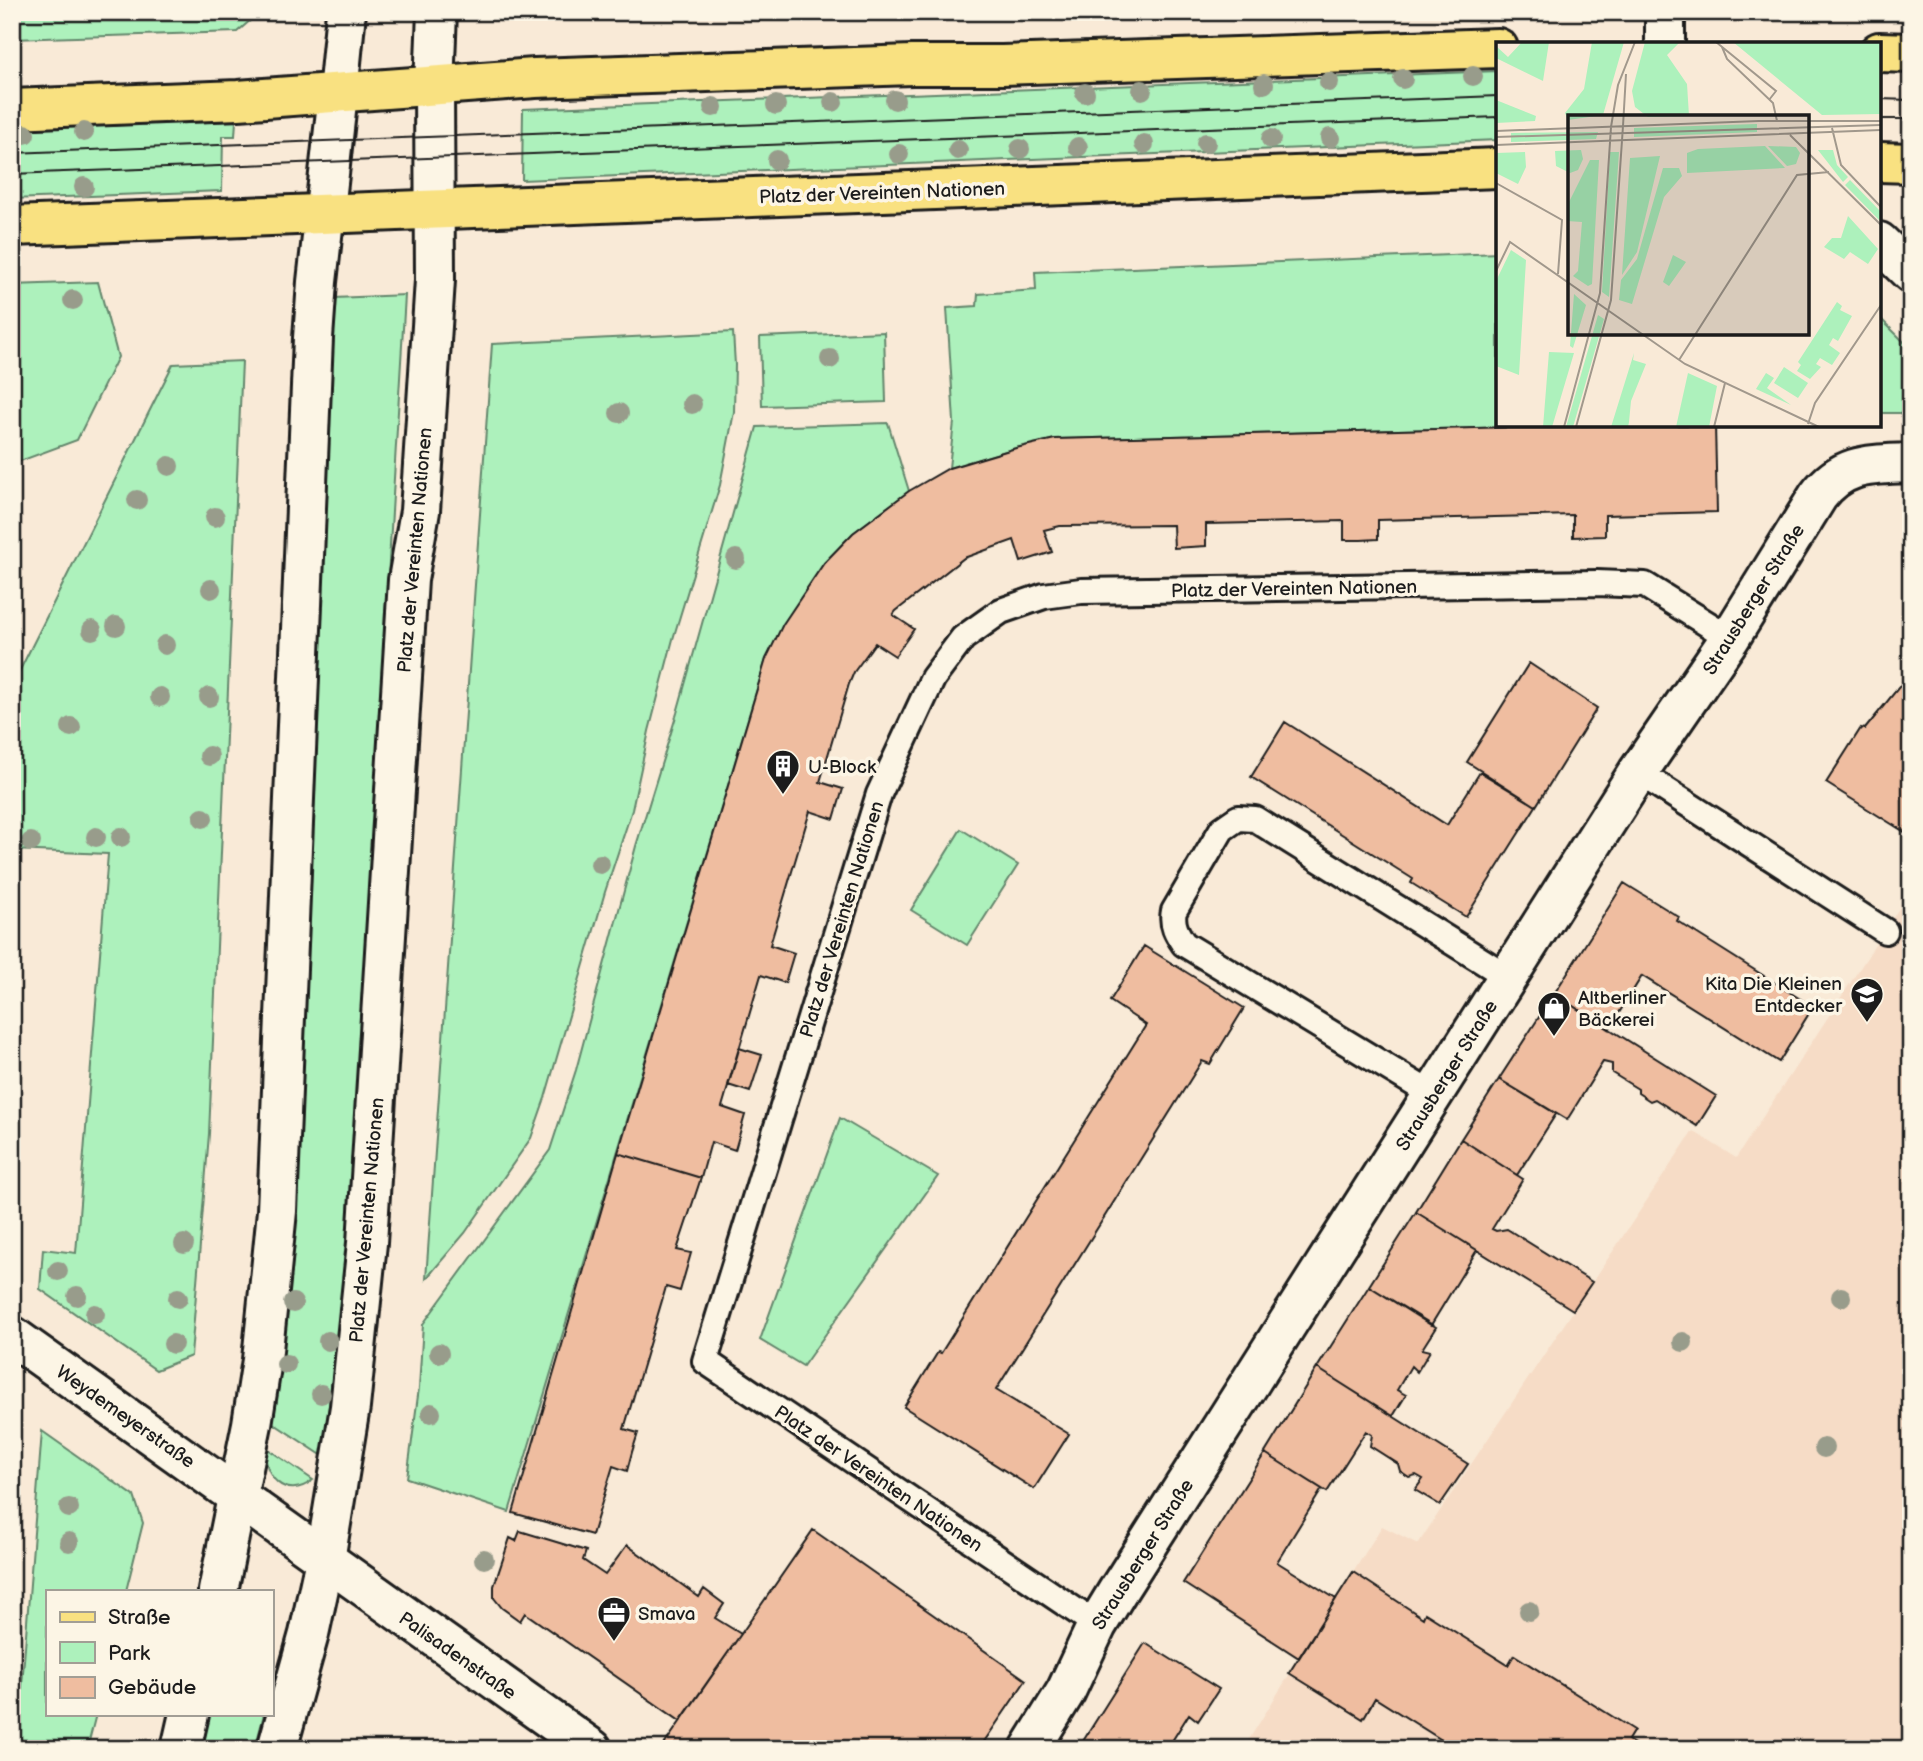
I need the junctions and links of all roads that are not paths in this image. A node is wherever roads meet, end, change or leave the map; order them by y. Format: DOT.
graph roads {
  1 [pos="346,12"];
  2 [pos="437,12"];
  3 [pos="1665,12"];
  4 [pos="1665,42"];
  5 [pos="1496,48"];
  6 [pos="1881,52"];
  7 [pos="1911,53"];
  8 [pos="434,86"];
  9 [pos="338,93"];
  10 [pos="12,109"];
  11 [pos="1881,162"];
  12 [pos="1911,163"];
  13 [pos="1496,168"];
  14 [pos="434,209"];
  15 [pos="325,214"];
  16 [pos="12,226"];
  17 [pos="1881,244"];
  18 [pos="1911,273"];
  19 [pos="1911,463"];
  20 [pos="1730,638"];
  21 [pos="1638,772"];
  22 [pos="1885,931"];
  23 [pos="1508,976"];
  24 [pos="1433,1095"];
  25 [pos="12,1336"];
  26 [pos="239,1497"];
  27 [pos="325,1560"];
  28 [pos="218,1590"];
  29 [pos="1097,1625"];
  30 [pos="189,1716"];
  31 [pos="574,1744"];
  32 [pos="181,1749"];
  33 [pos="277,1749"];
  34 [pos="1030,1749"];
  1 -- 9 [label="main road"];
  2 -- 8 [label="main road, Platz der Vereinten Nationen"];
  3 -- 4 [label="main road"];
  5 -- 8 [label="main road"];
  6 -- 7 [label="main road"];
  8 -- 9 [label="main road"];
  8 -- 14 [label="main road, Platz der Vereinten Nationen"];
  9 -- 10 [label="main road"];
  9 -- 15 [label="main road"];
  11 -- 12 [label="main road"];
  13 -- 14 [label="main road, Platz der Vereinten Nationen"];
  14 -- 15 [label="main road, Platz der Vereinten Nationen"];
  14 -- 27 [label="main road, Platz der Vereinten Nationen"];
  15 -- 16 [label="main road, Platz der Vereinten Nationen"];
  15 -- 26 [label="main road"];
  17 -- 18 [label="main road"];
  19 -- 20 [label="main road, Strausberger Straße"];
  20 -- 21 [label="main road, Strausberger Straße"];
  20 -- 29 [label="lane, Platz der Vereinten Nationen"];
  21 -- 22 [label="lane"];
  21 -- 23 [label="main road, Strausberger Straße"];
  23 -- 24 [label="main road, Strausberger Straße"];
  23 -- 24 [label="lane"];
  24 -- 29 [label="main road, Strausberger Straße"];
  25 -- 26 [label="main road, Weydemeyerstraße"];
  26 -- 27 [label="main road, Weydemeyerstraße"];
  26 -- 28 [label="main road"];
  27 -- 31 [label="main road, Palisadenstraße"];
  27 -- 33 [label="main road, Platz der Vereinten Nationen"];
  29 -- 34 [label="main road, Strausberger Straße"];
  30 -- 32 [label="main road"];
}
